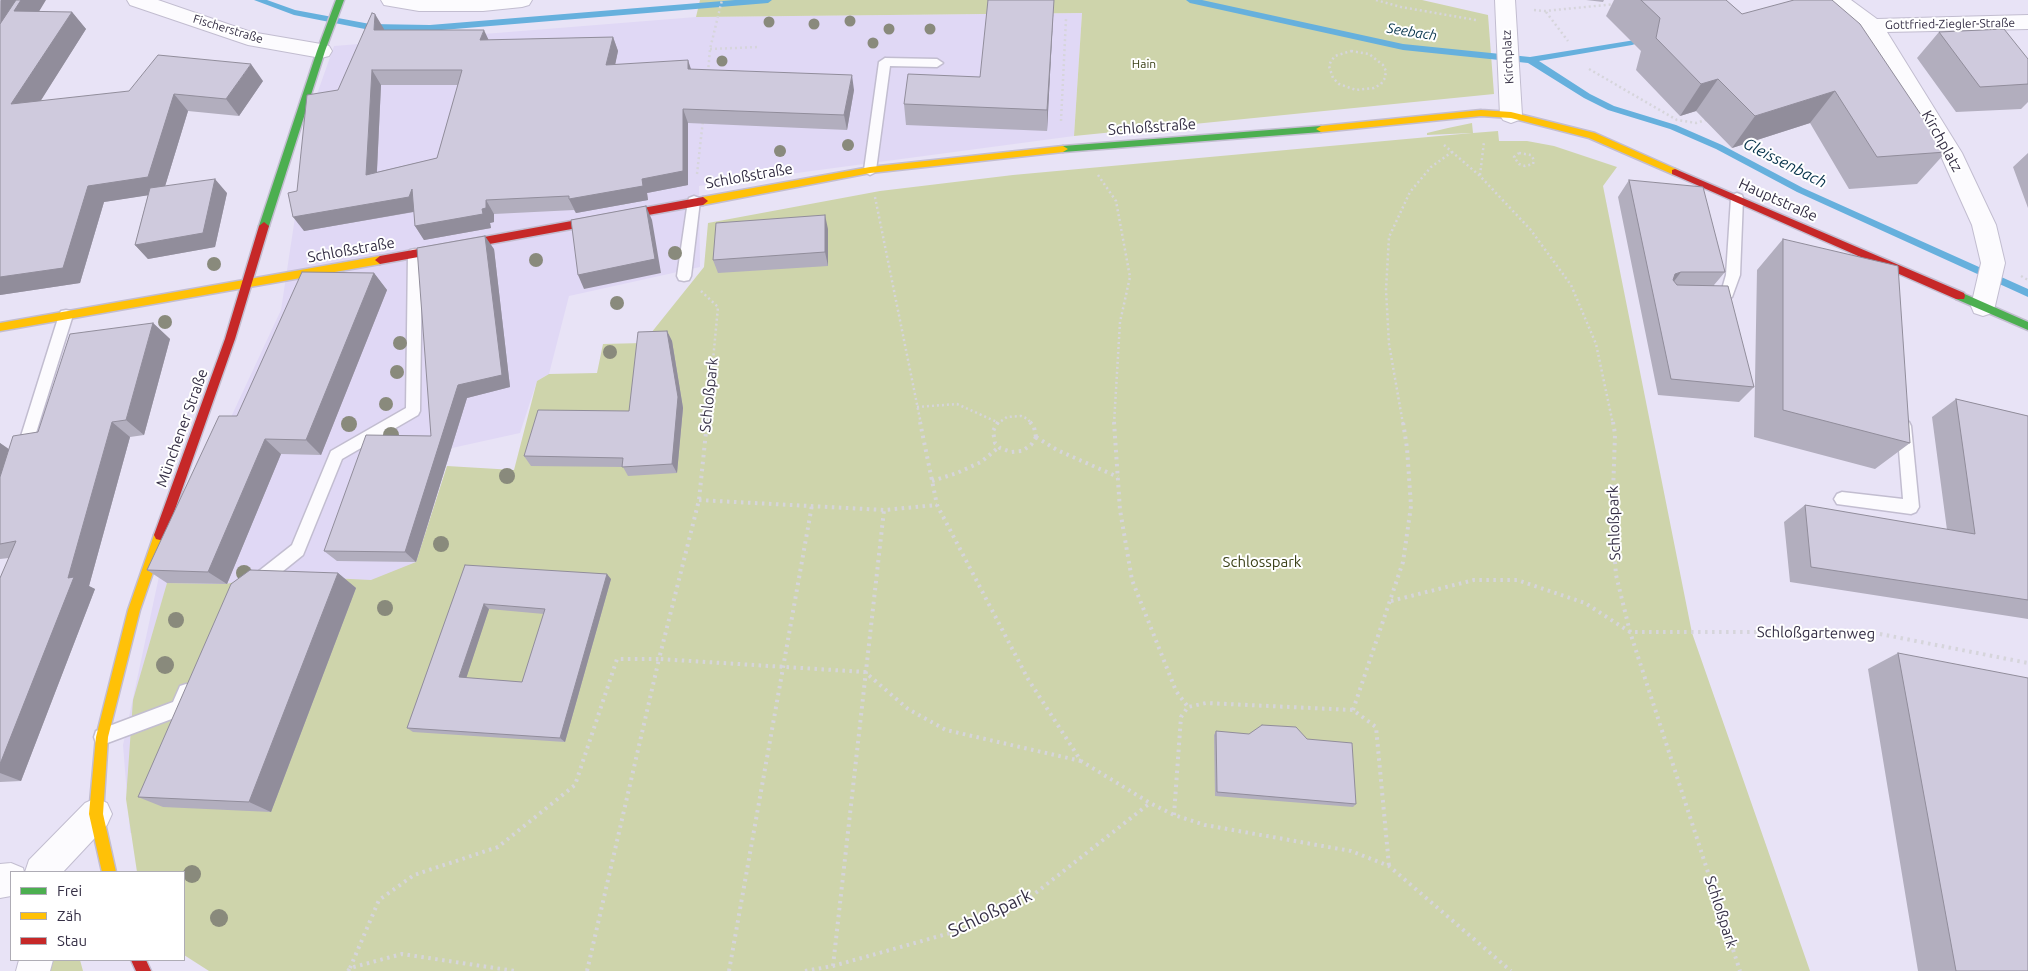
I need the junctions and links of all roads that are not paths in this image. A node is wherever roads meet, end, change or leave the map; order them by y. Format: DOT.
graph roads {
  1 [pos="137,0"];
  2 [pos="391,0"];
  3 [pos="522,0"];
  4 [pos="1505,0"];
  5 [pos="1839,1"];
  6 [pos="339,3"];
  7 [pos="2028,22"];
  8 [pos="1872,26"];
  9 [pos="324,42"];
  10 [pos="937,63"];
  11 [pos="1511,115"];
  12 [pos="870,170"];
  13 [pos="1737,198"];
  14 [pos="694,202"];
  15 [pos="415,254"];
  16 [pos="1890,266"];
  17 [pos="684,276"];
  18 [pos="248,284"];
  19 [pos="1892,285"];
  20 [pos="1987,290"];
  21 [pos="1699,296"];
  22 [pos="66,314"];
  23 [pos="0,326"];
  24 [pos="2028,326"];
  25 [pos="1902,411"];
  26 [pos="20,462"];
  27 [pos="1842,499"];
  28 [pos="246,591"];
  29 [pos="194,674"];
  30 [pos="102,737"];
  31 [pos="96,814"];
  32 [pos="43,871"];
  33 [pos="109,871"];
  1 -- 9 [label="street, Fischerstraße"];
  2 -- 3 [label="street"];
  4 -- 11 [label="street, Kirchplatz"];
  5 -- 8 [label="street, Kirchplatz"];
  6 -- 9 [label="street, Münchener Straße"];
  7 -- 8 [label="street, Gottfried-Ziegler-Straße"];
  8 -- 20 [label="street, Kirchplatz"];
  9 -- 18 [label="street, Münchener Straße"];
  10 -- 12 [label="lane"];
  11 -- 12 [label="street, Schloßstraße"];
  11 -- 13 [label="street, Hauptstraße"];
  12 -- 14 [label="street, Schloßstraße"];
  13 -- 16 [label="street, Hauptstraße"];
  13 -- 21 [label="lane"];
  14 -- 15 [label="street, Schloßstraße"];
  14 -- 17 [label="lane"];
  15 -- 18 [label="street, Schloßstraße"];
  15 -- 28 [label="lane"];
  16 -- 19 [label="lane"];
  16 -- 20 [label="street, Hauptstraße"];
  18 -- 22 [label="street, Schloßstraße"];
  18 -- 30 [label="street, Münchener Straße"];
  20 -- 24 [label="street, Hauptstraße"];
  22 -- 23 [label="street, Schloßstraße"];
  22 -- 26 [label="lane"];
  25 -- 27 [label="lane"];
  29 -- 30 [label="lane"];
  30 -- 31 [label="street, Münchener Straße"];
  31 -- 32 [label="street"];
  31 -- 33 [label="street, Münchener Straße"];
}
